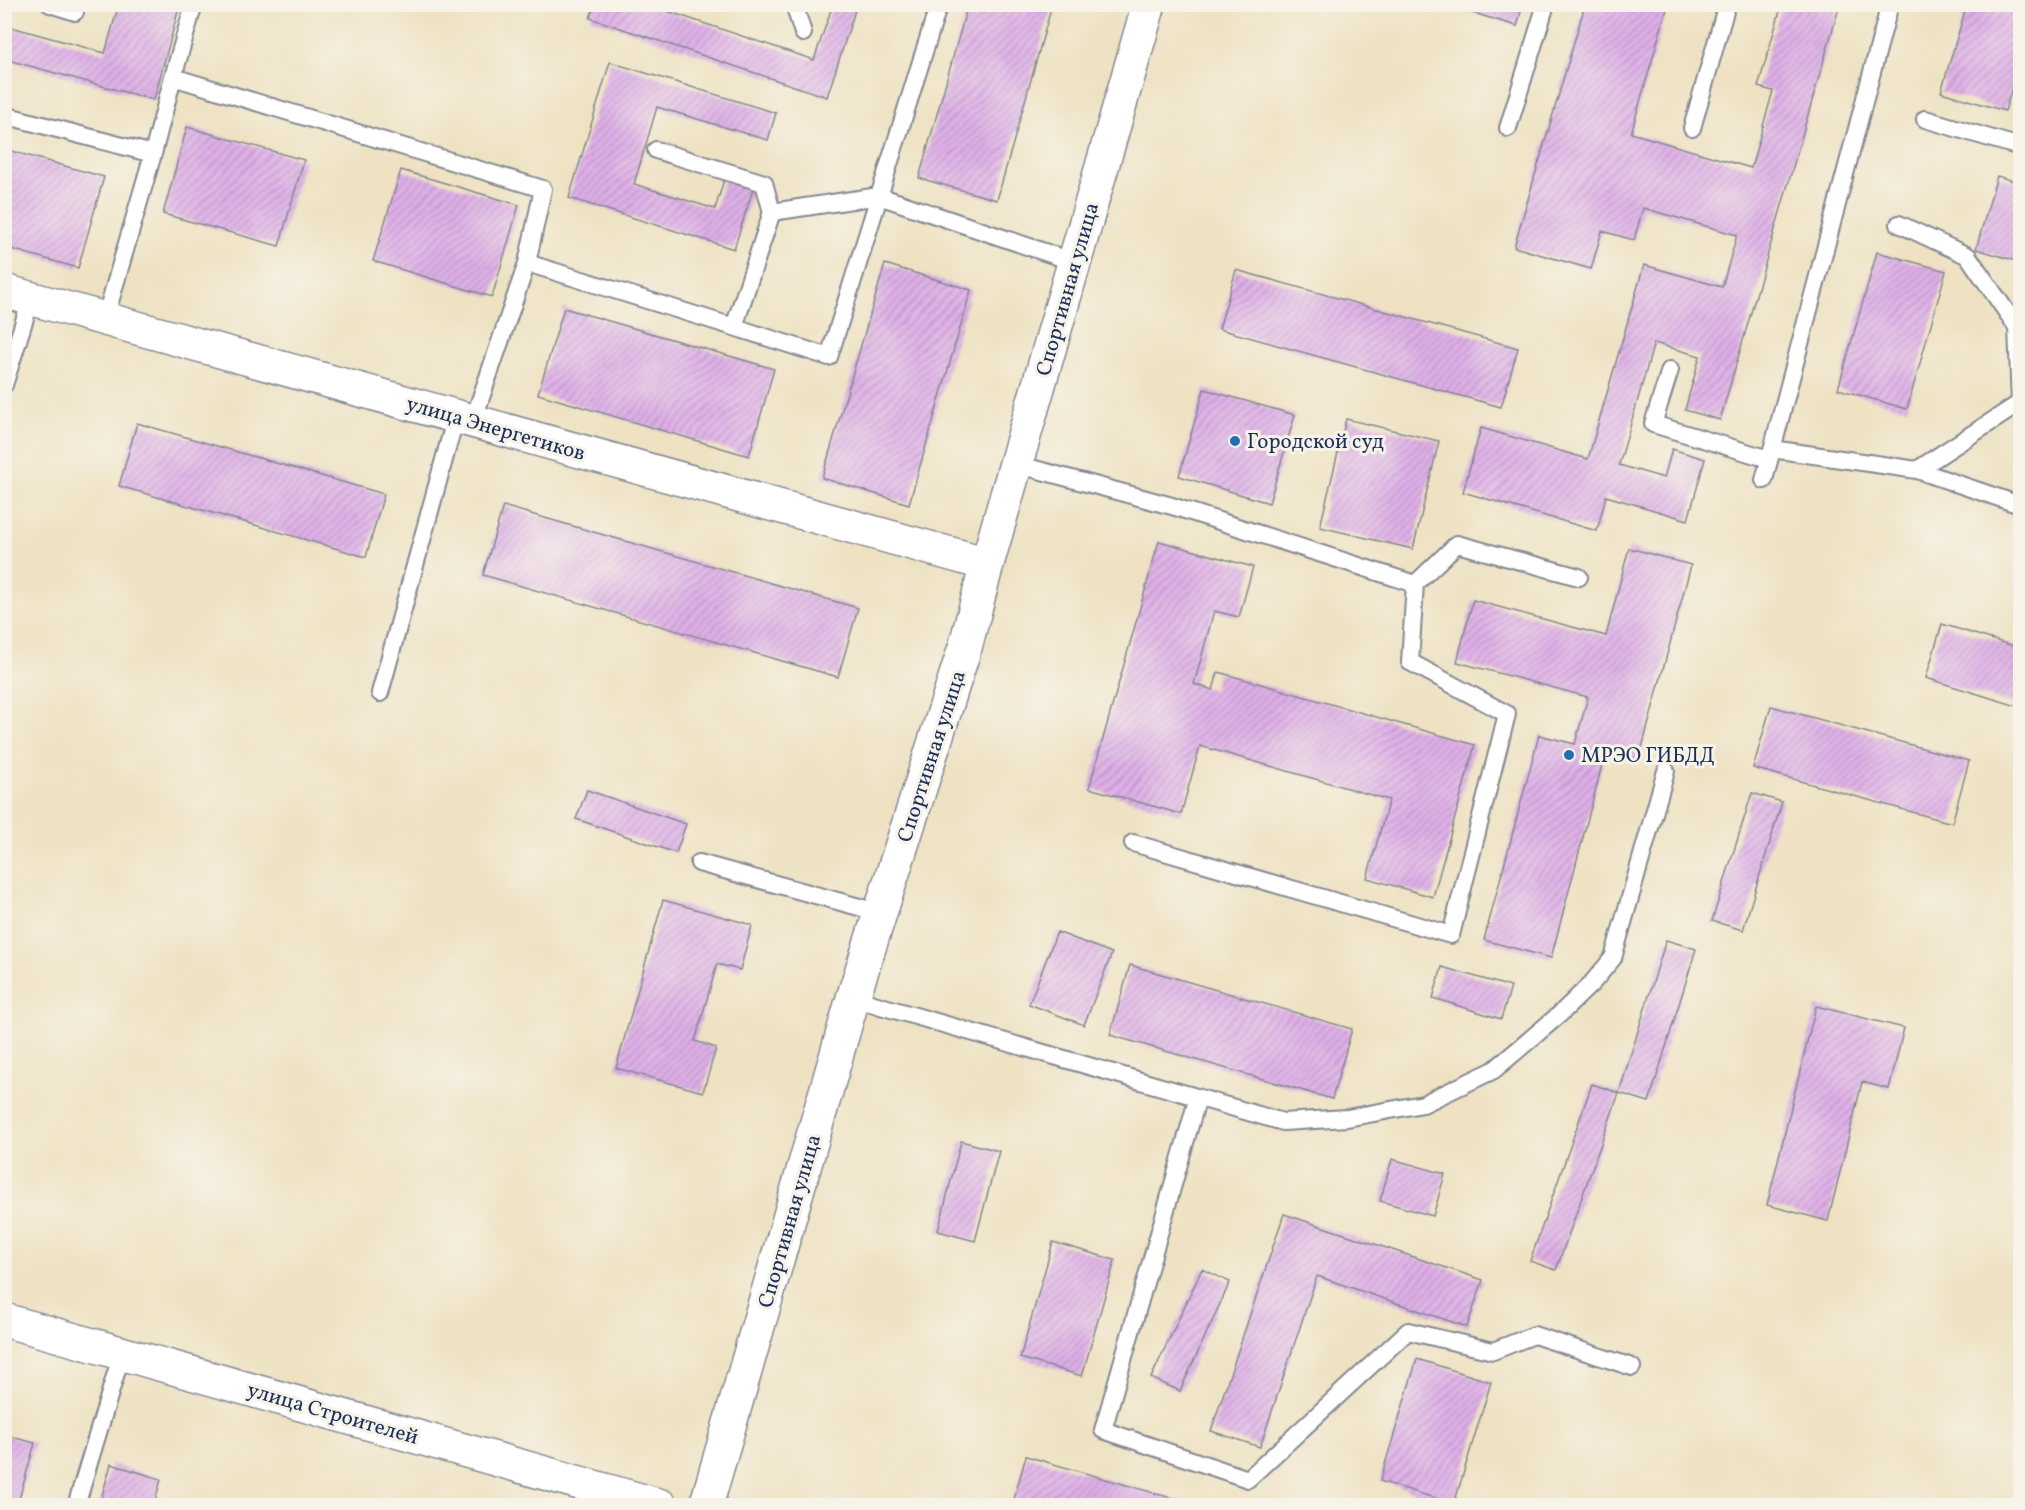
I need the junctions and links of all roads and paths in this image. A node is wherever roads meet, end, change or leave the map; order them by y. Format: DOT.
graph roads {
  1 [pos="50,4"];
  2 [pos="194,4"];
  3 [pos="794,4"];
  4 [pos="939,4"];
  5 [pos="1149,4"];
  6 [pos="1546,4"];
  7 [pos="1727,4"];
  8 [pos="1890,4"];
  9 [pos="75,12"];
  10 [pos="803,33"];
  11 [pos="173,77"];
  12 [pos="4,115"];
  13 [pos="1925,119"];
  14 [pos="1508,128"];
  15 [pos="1692,128"];
  16 [pos="2020,147"];
  17 [pos="656,150"];
  18 [pos="153,154"];
  19 [pos="879,196"];
  20 [pos="772,212"];
  21 [pos="1899,225"];
  22 [pos="1074,262"];
  23 [pos="527,263"];
  24 [pos="18,295"];
  25 [pos="105,319"];
  26 [pos="734,327"];
  27 [pos="1671,370"];
  28 [pos="4,384"];
  29 [pos="2020,403"];
  30 [pos="464,419"];
  31 [pos="1771,454"];
  32 [pos="1016,464"];
  33 [pos="1917,470"];
  34 [pos="1764,480"];
  35 [pos="2020,505"];
  36 [pos="987,564"];
  37 [pos="1579,577"];
  38 [pos="1415,584"];
  39 [pos="380,693"];
  40 [pos="1666,771"];
  41 [pos="1133,843"];
  42 [pos="699,863"];
  43 [pos="881,913"];
  44 [pos="853,998"];
  45 [pos="1198,1097"];
  46 [pos="4,1320"];
  47 [pos="122,1353"];
  48 [pos="1632,1367"];
  49 [pos="76,1506"];
  50 [pos="661,1506"];
  51 [pos="706,1506"];
  1 -- 9 [label="lane"];
  2 -- 11 [label="lane"];
  3 -- 10 [label="lane"];
  4 -- 19 [label="lane"];
  5 -- 22 [label="street, Спортивная улица"];
  6 -- 14 [label="lane"];
  7 -- 15 [label="lane"];
  8 -- 31 [label="lane"];
  11 -- 18 [label="lane"];
  11 -- 23 [label="lane"];
  12 -- 18 [label="lane"];
  13 -- 16 [label="lane"];
  17 -- 20 [label="lane"];
  18 -- 25 [label="lane"];
  19 -- 20 [label="lane"];
  19 -- 22 [label="lane"];
  19 -- 26 [label="lane"];
  20 -- 26 [label="lane"];
  21 -- 29 [label="lane"];
  22 -- 32 [label="street, Спортивная улица"];
  23 -- 26 [label="lane"];
  23 -- 30 [label="lane"];
  24 -- 25 [label="street, улица Энергетиков"];
  24 -- 28 [label="lane"];
  25 -- 30 [label="street, улица Энергетиков"];
  27 -- 31 [label="lane"];
  29 -- 33 [label="lane"];
  30 -- 36 [label="street, улица Энергетиков"];
  30 -- 39 [label="lane"];
  31 -- 33 [label="lane"];
  31 -- 34 [label="lane"];
  32 -- 36 [label="street, Спортивная улица"];
  32 -- 38 [label="lane"];
  33 -- 35 [label="lane"];
  36 -- 43 [label="street, Спортивная улица"];
  37 -- 38 [label="lane"];
  38 -- 41 [label="lane"];
  40 -- 45 [label="lane"];
  42 -- 43 [label="lane"];
  43 -- 44 [label="street, Спортивная улица"];
  44 -- 45 [label="lane"];
  44 -- 51 [label="street, Спортивная улица"];
  45 -- 48 [label="lane"];
  46 -- 47 [label="street, улица Строителей"];
  47 -- 49 [label="lane"];
  47 -- 50 [label="street, улица Строителей"];
}
